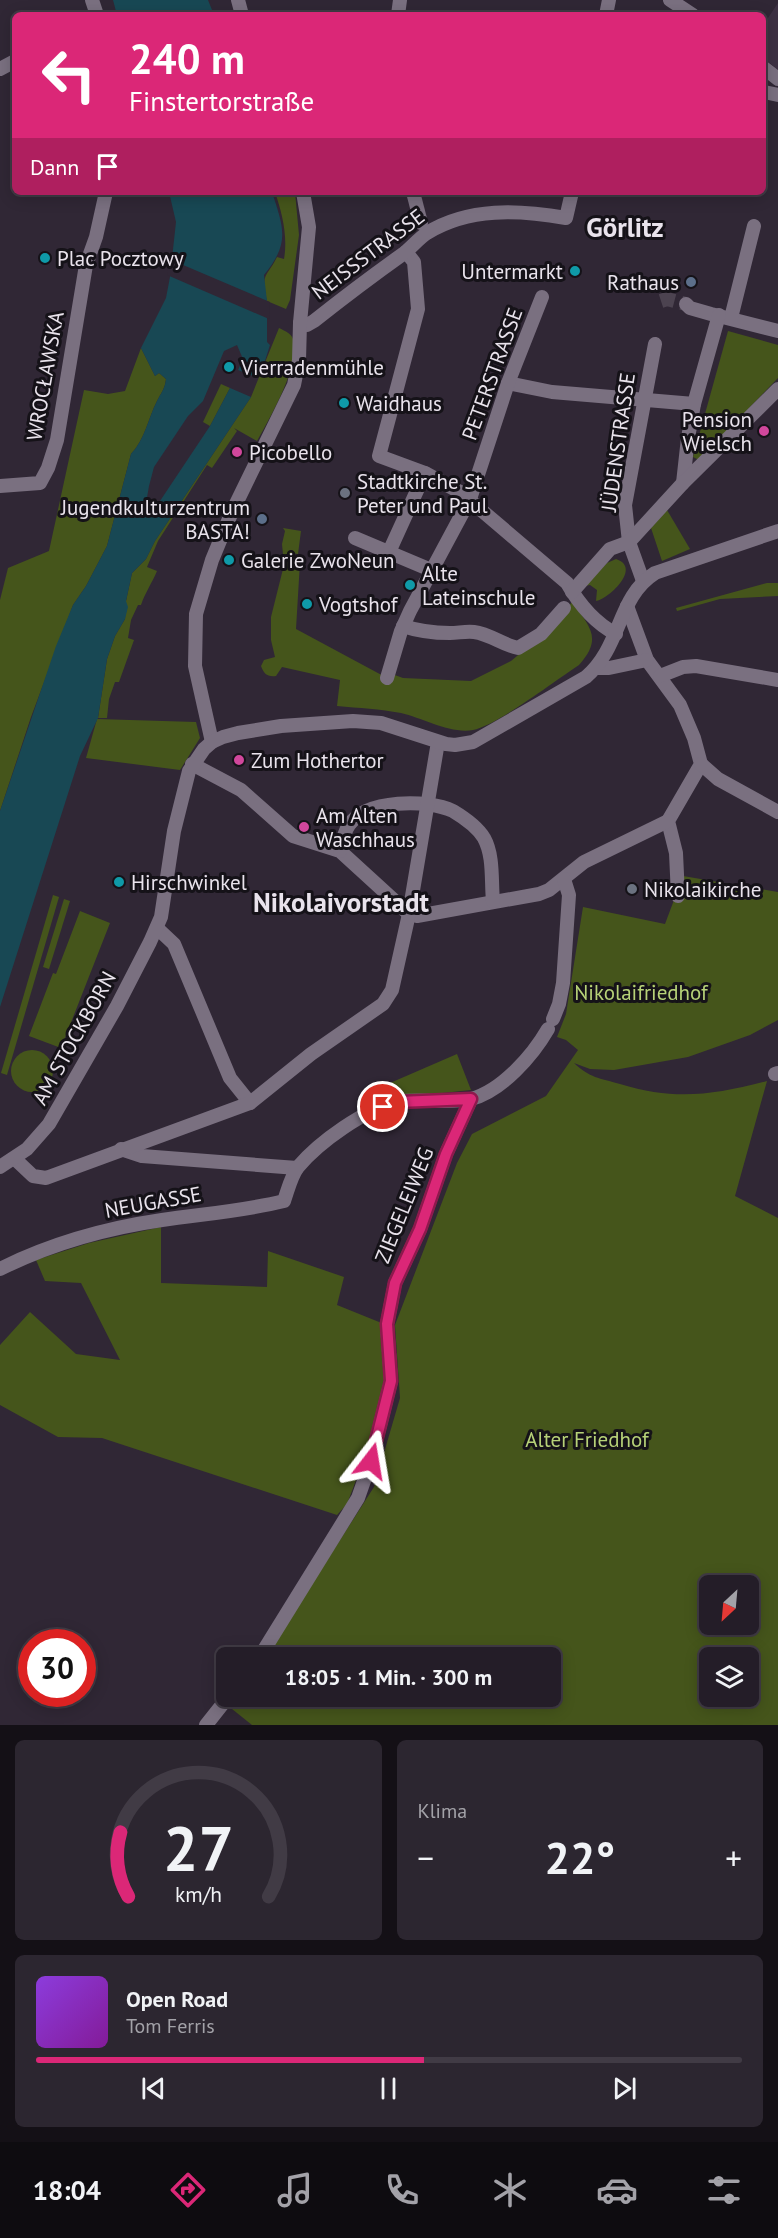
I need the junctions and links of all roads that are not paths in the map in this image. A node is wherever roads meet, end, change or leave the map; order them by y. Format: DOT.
graph roads {
  1 [pos="670,0"];
  2 [pos="688,12"];
  3 [pos="766,70"];
  4 [pos="778,80"];
  5 [pos="105,195"];
  6 [pos="304,195"];
  7 [pos="414,195"];
  8 [pos="571,195"];
  9 [pos="754,226"];
  10 [pos="422,227"];
  11 [pos="406,252"];
  12 [pos="542,297"];
  13 [pos="687,308"];
  14 [pos="725,317"];
  15 [pos="300,323"];
  16 [pos="778,331"];
  17 [pos="655,344"];
  18 [pos="508,383"];
  19 [pos="778,389"];
  20 [pos="644,398"];
  21 [pos="694,404"];
  22 [pos="426,473"];
  23 [pos="683,483"];
  24 [pos="0,486"];
  25 [pos="470,500"];
  26 [pos="778,531"];
  27 [pos="355,538"];
  28 [pos="628,542"];
  29 [pos="389,552"];
  30 [pos="430,570"];
  31 [pos="643,581"];
  32 [pos="570,598"];
  33 [pos="627,606"];
  34 [pos="403,626"];
  35 [pos="616,634"];
  36 [pos="647,660"];
  37 [pos="596,668"];
  38 [pos="660,676"];
  39 [pos="387,678"];
  40 [pos="778,680"];
  41 [pos="212,742"];
  42 [pos="438,742"];
  43 [pos="192,764"];
  44 [pos="701,764"];
  45 [pos="426,804"];
  46 [pos="778,812"];
  47 [pos="668,821"];
  48 [pos="340,850"];
  49 [pos="564,879"];
  50 [pos="678,896"];
  51 [pos="493,902"];
  52 [pos="409,914"];
  53 [pos="158,928"];
  54 [pos="471,1099"];
  55 [pos="250,1103"];
  56 [pos="122,1149"];
  57 [pos="15,1159"];
  58 [pos="0,1167"];
  59 [pos="297,1168"];
  60 [pos="0,1269"];
  61 [pos="266,1647"];
  62 [pos="220,1707"];
  63 [pos="206,1725"];
  1 -- 2 [label="street"];
  3 -- 4 [label="street"];
  5 -- 24 [label="street, WROCŁAWSKA"];
  6 -- 15 [label="street"];
  7 -- 10 [label="street"];
  8 -- 10 [label="street, NEISSSTRASSE"];
  9 -- 14 [label="street"];
  10 -- 11 [label="street, NEISSSTRASSE"];
  11 -- 15 [label="street, NEISSSTRASSE"];
  11 -- 22 [label="street"];
  12 -- 18 [label="street, PETERSTRASSE"];
  13 -- 14 [label="street"];
  14 -- 16 [label="street"];
  14 -- 21 [label="street"];
  15 -- 41 [label="street"];
  17 -- 20 [label="street, JÜDENSTRASSE"];
  18 -- 20 [label="street"];
  18 -- 25 [label="street, PETERSTRASSE"];
  19 -- 23 [label="street"];
  20 -- 21 [label="street"];
  20 -- 28 [label="street, JÜDENSTRASSE"];
  21 -- 23 [label="street"];
  22 -- 25 [label="street"];
  22 -- 29 [label="street"];
  23 -- 28 [label="street"];
  25 -- 30 [label="street, PETERSTRASSE"];
  25 -- 32 [label="street"];
  26 -- 31 [label="street"];
  27 -- 29 [label="street"];
  28 -- 31 [label="street, JÜDENSTRASSE"];
  28 -- 32 [label="street"];
  29 -- 30 [label="street"];
  30 -- 34 [label="street, PETERSTRASSE"];
  31 -- 33 [label="street"];
  32 -- 34 [label="street"];
  32 -- 35 [label="street"];
  33 -- 35 [label="street"];
  33 -- 36 [label="street"];
  34 -- 39 [label="street, PETERSTRASSE"];
  35 -- 37 [label="street"];
  36 -- 37 [label="street"];
  36 -- 38 [label="street"];
  37 -- 42 [label="street"];
  38 -- 40 [label="street"];
  38 -- 44 [label="street"];
  41 -- 42 [label="street"];
  41 -- 43 [label="street"];
  42 -- 45 [label="street"];
  43 -- 48 [label="street"];
  43 -- 53 [label="street, AM STOCKBORN"];
  44 -- 46 [label="street"];
  44 -- 47 [label="street"];
  45 -- 48 [label="street"];
  45 -- 51 [label="street"];
  45 -- 52 [label="street"];
  47 -- 49 [label="street"];
  47 -- 50 [label="street"];
  48 -- 52 [label="street"];
  49 -- 51 [label="street"];
  49 -- 54 [label="street"];
  51 -- 52 [label="street"];
  52 -- 55 [label="street"];
  53 -- 55 [label="street"];
  53 -- 57 [label="street, AM STOCKBORN"];
  54 -- 59 [label="street"];
  54 -- 61 [label="street, ZIEGELEIWEG"];
  55 -- 56 [label="street"];
  56 -- 57 [label="street"];
  56 -- 59 [label="street"];
  57 -- 58 [label="street, AM STOCKBORN"];
  59 -- 60 [label="street, NEUGASSE"];
  62 -- 63 [label="street"];
}
